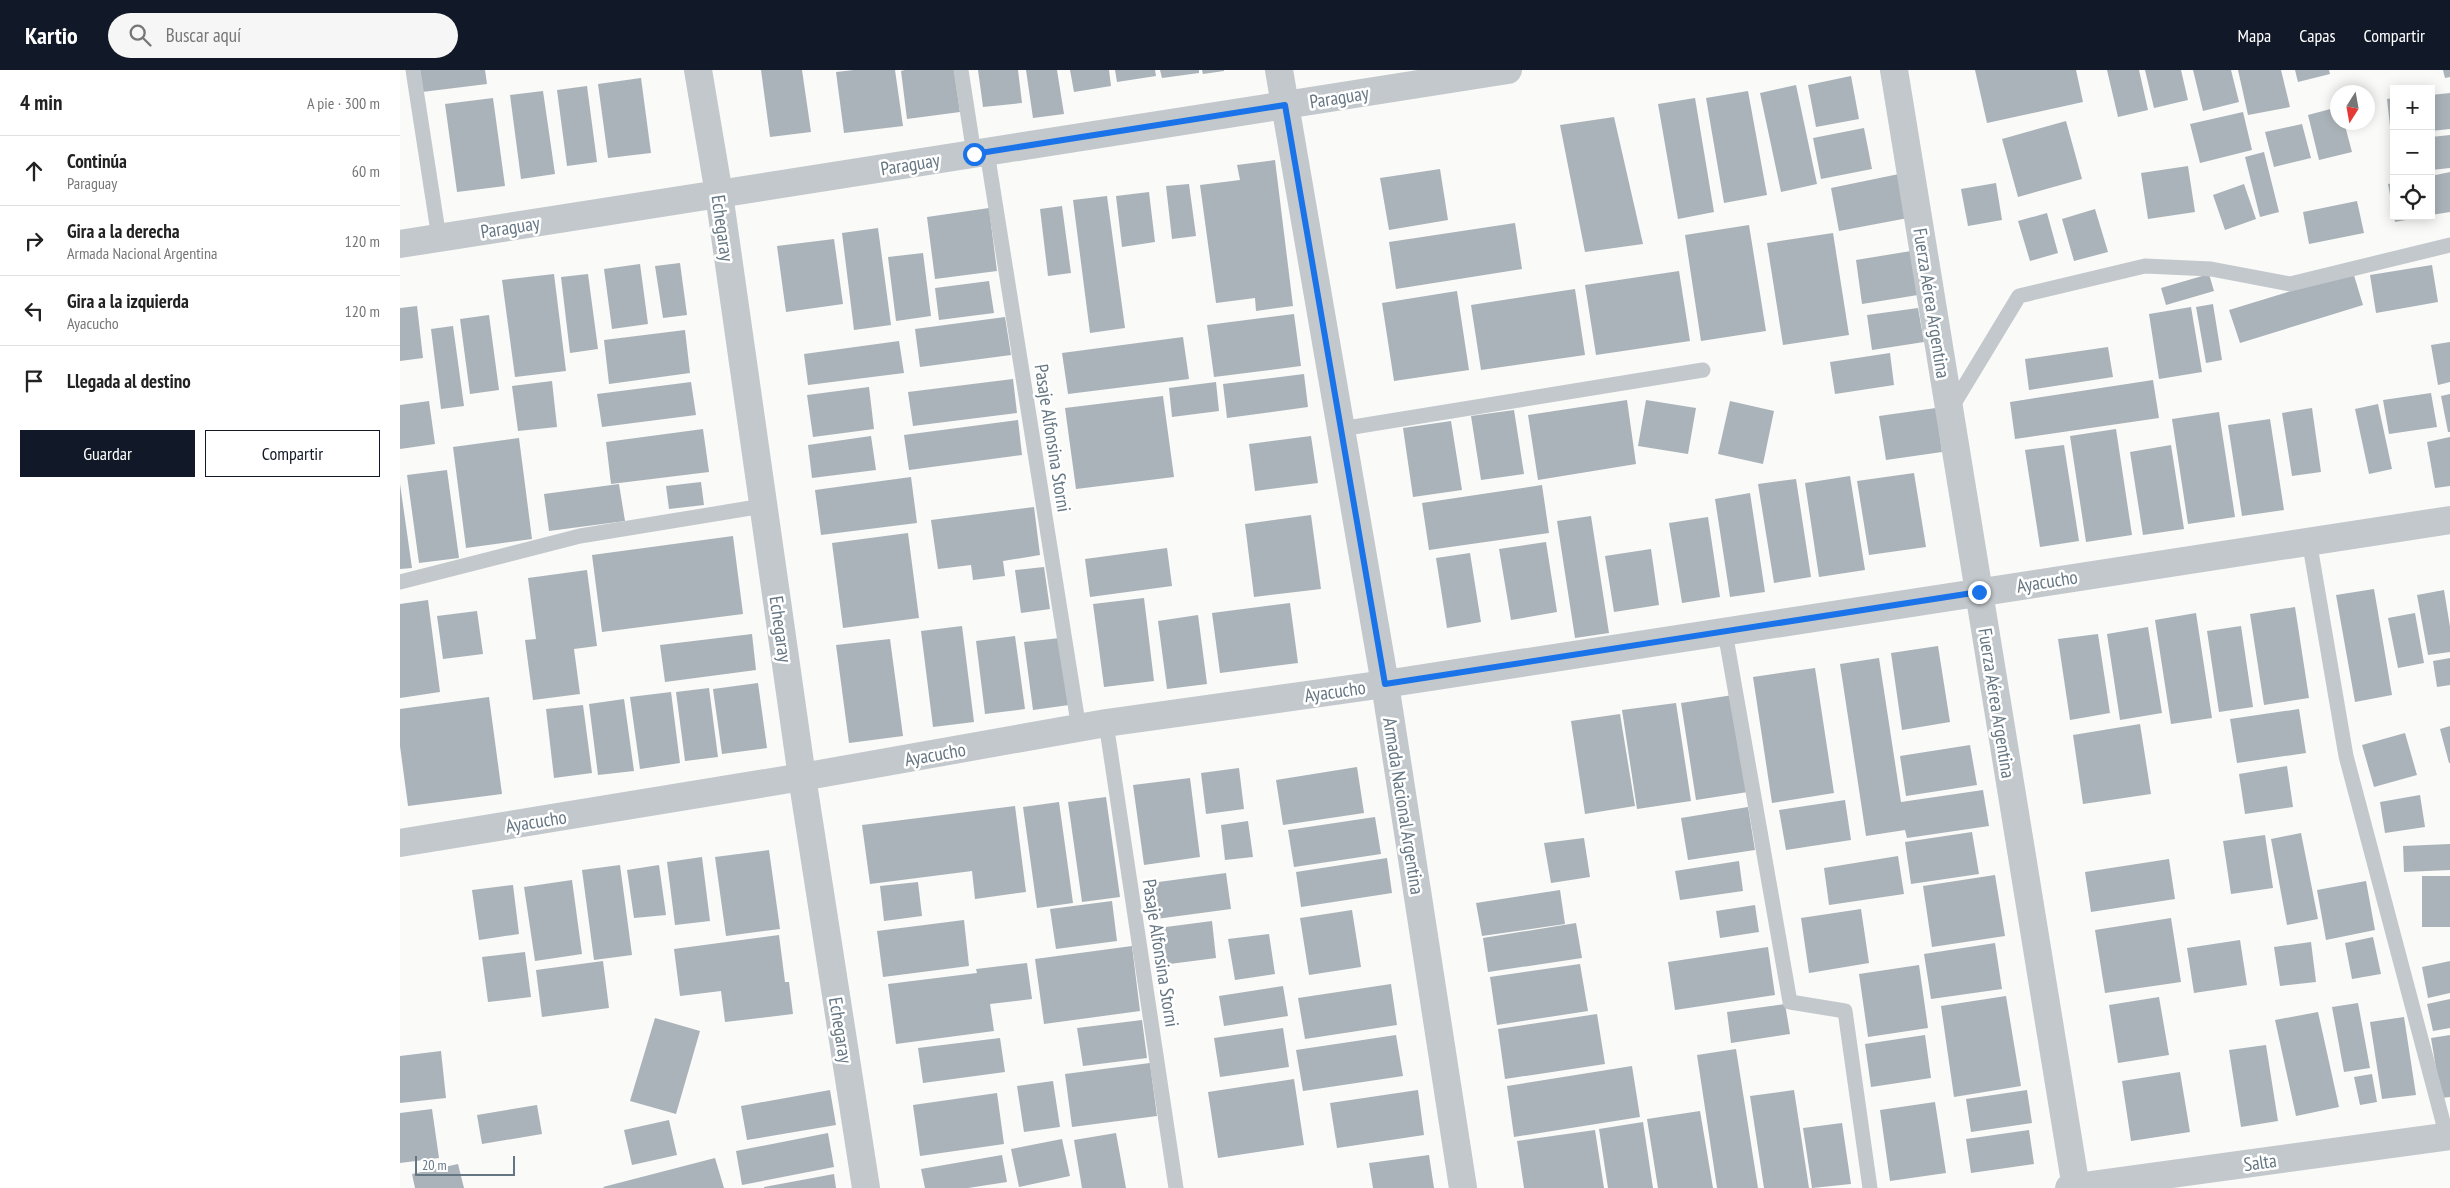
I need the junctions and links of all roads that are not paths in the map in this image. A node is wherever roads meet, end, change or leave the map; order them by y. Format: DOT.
graph roads {
  1 [pos="413,70"];
  2 [pos="698,70"];
  3 [pos="961,70"];
  4 [pos="1279,70"];
  5 [pos="1508,70"];
  6 [pos="1894,70"];
  7 [pos="1285,105"];
  8 [pos="980,153"];
  9 [pos="719,194"];
  10 [pos="439,238"];
  11 [pos="400,244"];
  12 [pos="2450,245"];
  13 [pos="1703,370"];
  14 [pos="1949,411"];
  15 [pos="1341,429"];
  16 [pos="763,506"];
  17 [pos="2450,520"];
  18 [pos="2309,540"];
  19 [pos="400,582"];
  20 [pos="1979,592"];
  21 [pos="1725,632"];
  22 [pos="1385,684"];
  23 [pos="1106,723"];
  24 [pos="1079,729"];
  25 [pos="802,777"];
  26 [pos="400,843"];
  27 [pos="2449,1136"];
  28 [pos="866,1188"];
  29 [pos="1176,1188"];
  30 [pos="1463,1188"];
  31 [pos="1870,1188"];
  32 [pos="2073,1188"];
  1 -- 10 [label="lane"];
  2 -- 9 [label="street, Echegaray"];
  3 -- 8 [label="lane, Pasaje Alfonsina Storni"];
  4 -- 7 [label="street, Armada Nacional Argentina"];
  5 -- 7 [label="street, Paraguay"];
  6 -- 14 [label="street, Fuerza Aérea Argentina"];
  7 -- 8 [label="street, Paraguay"];
  7 -- 15 [label="street, Armada Nacional Argentina"];
  8 -- 9 [label="street, Paraguay"];
  8 -- 24 [label="lane, Pasaje Alfonsina Storni"];
  9 -- 10 [label="street, Paraguay"];
  9 -- 16 [label="street, Echegaray"];
  10 -- 11 [label="street, Paraguay"];
  12 -- 14 [label="lane"];
  13 -- 15 [label="lane"];
  14 -- 20 [label="street, Fuerza Aérea Argentina"];
  15 -- 22 [label="street, Armada Nacional Argentina"];
  16 -- 19 [label="lane"];
  16 -- 25 [label="street, Echegaray"];
  17 -- 18 [label="street, Ayacucho"];
  18 -- 20 [label="street, Ayacucho"];
  18 -- 27 [label="lane"];
  20 -- 21 [label="street, Ayacucho"];
  20 -- 32 [label="street, Fuerza Aérea Argentina"];
  21 -- 22 [label="street, Ayacucho"];
  21 -- 31 [label="lane"];
  22 -- 23 [label="street, Ayacucho"];
  22 -- 30 [label="street, Armada Nacional Argentina"];
  23 -- 24 [label="street, Ayacucho"];
  23 -- 29 [label="lane, Pasaje Alfonsina Storni"];
  24 -- 25 [label="street, Ayacucho"];
  25 -- 26 [label="street, Ayacucho"];
  25 -- 28 [label="street, Echegaray"];
  27 -- 32 [label="street, Salta"];
}
